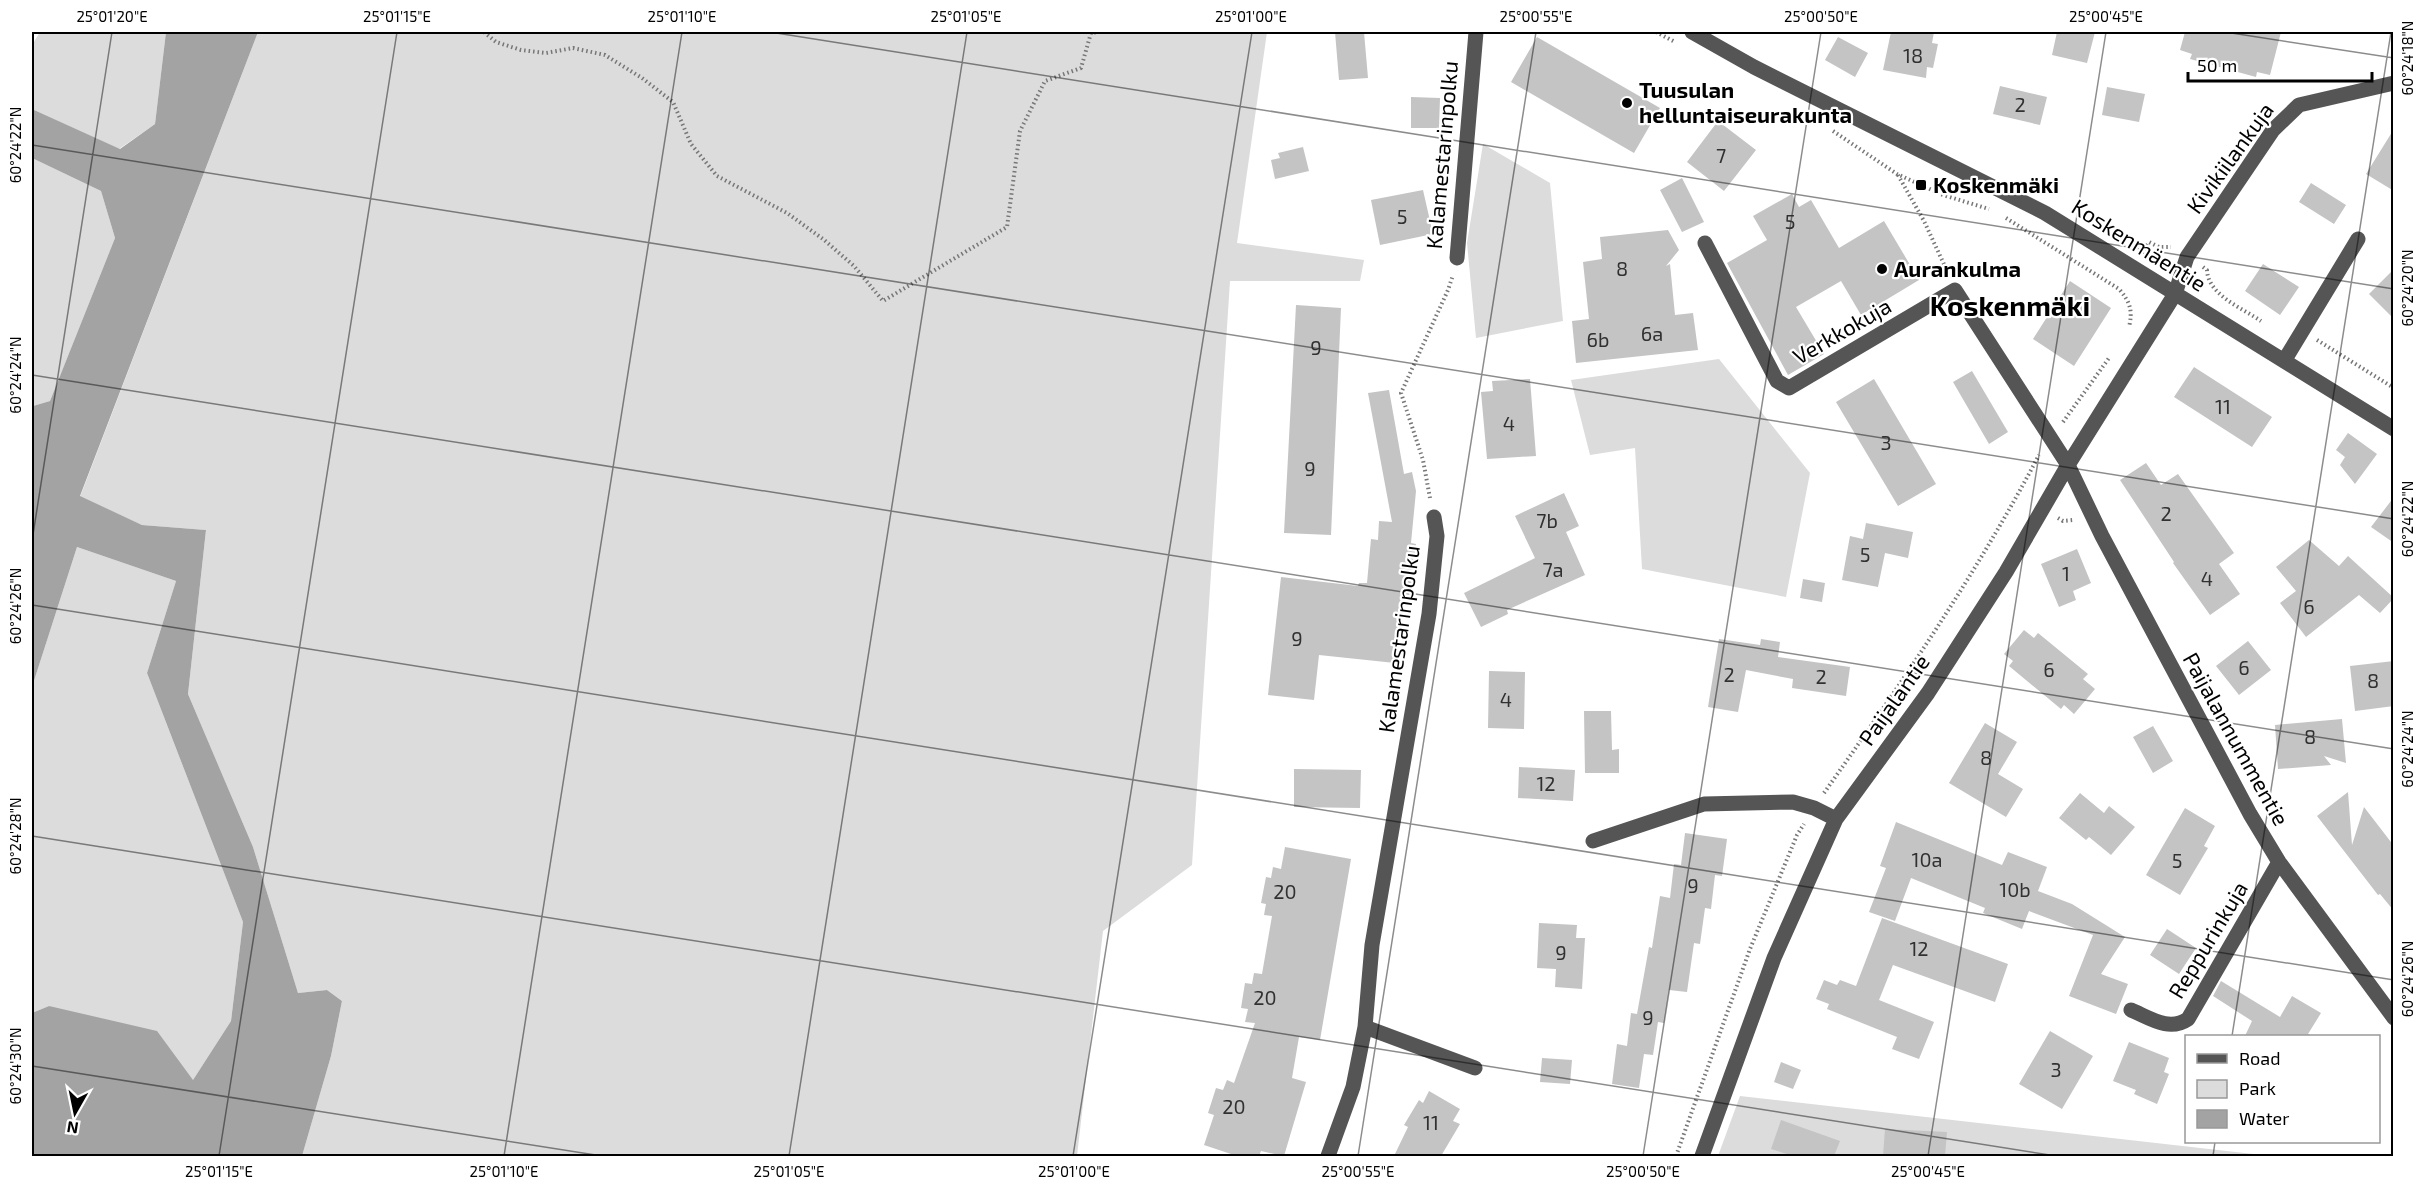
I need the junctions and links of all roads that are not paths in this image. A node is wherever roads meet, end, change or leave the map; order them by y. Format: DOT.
graph roads {
  1 [pos="1476,32"];
  2 [pos="1692,32"];
  3 [pos="2394,83"];
  4 [pos="2358,239"];
  5 [pos="1705,243"];
  6 [pos="1457,258"];
  7 [pos="2175,294"];
  8 [pos="2284,362"];
  9 [pos="2394,429"];
  10 [pos="2068,465"];
  11 [pos="1434,516"];
  12 [pos="1836,819"];
  13 [pos="1593,841"];
  14 [pos="2279,862"];
  15 [pos="2131,1010"];
  16 [pos="2394,1018"];
  17 [pos="1365,1027"];
  18 [pos="1475,1068"];
  19 [pos="1328,1156"];
  20 [pos="1702,1156"];
  1 -- 6 [label="street, Kalamestarinpolku"];
  2 -- 7 [label="street, Koskenmäentie"];
  3 -- 7 [label="street, Kivikiilankuja"];
  4 -- 8 [label="street"];
  5 -- 10 [label="street, Verkkokuja"];
  7 -- 8 [label="street, Koskenmäentie"];
  7 -- 10 [label="street, Paijalantie"];
  8 -- 9 [label="street, Koskenmäentie"];
  10 -- 12 [label="street, Paijalantie"];
  10 -- 14 [label="street, Paijalannummentie"];
  11 -- 17 [label="street, Kalamestarinpolku"];
  12 -- 13 [label="street"];
  12 -- 20 [label="street, Paijalantie"];
  14 -- 15 [label="street, Reppurinkuja"];
  14 -- 16 [label="street, Paijalannummentie"];
  17 -- 18 [label="street"];
  17 -- 19 [label="street, Kalamestarinpolku"];
}
